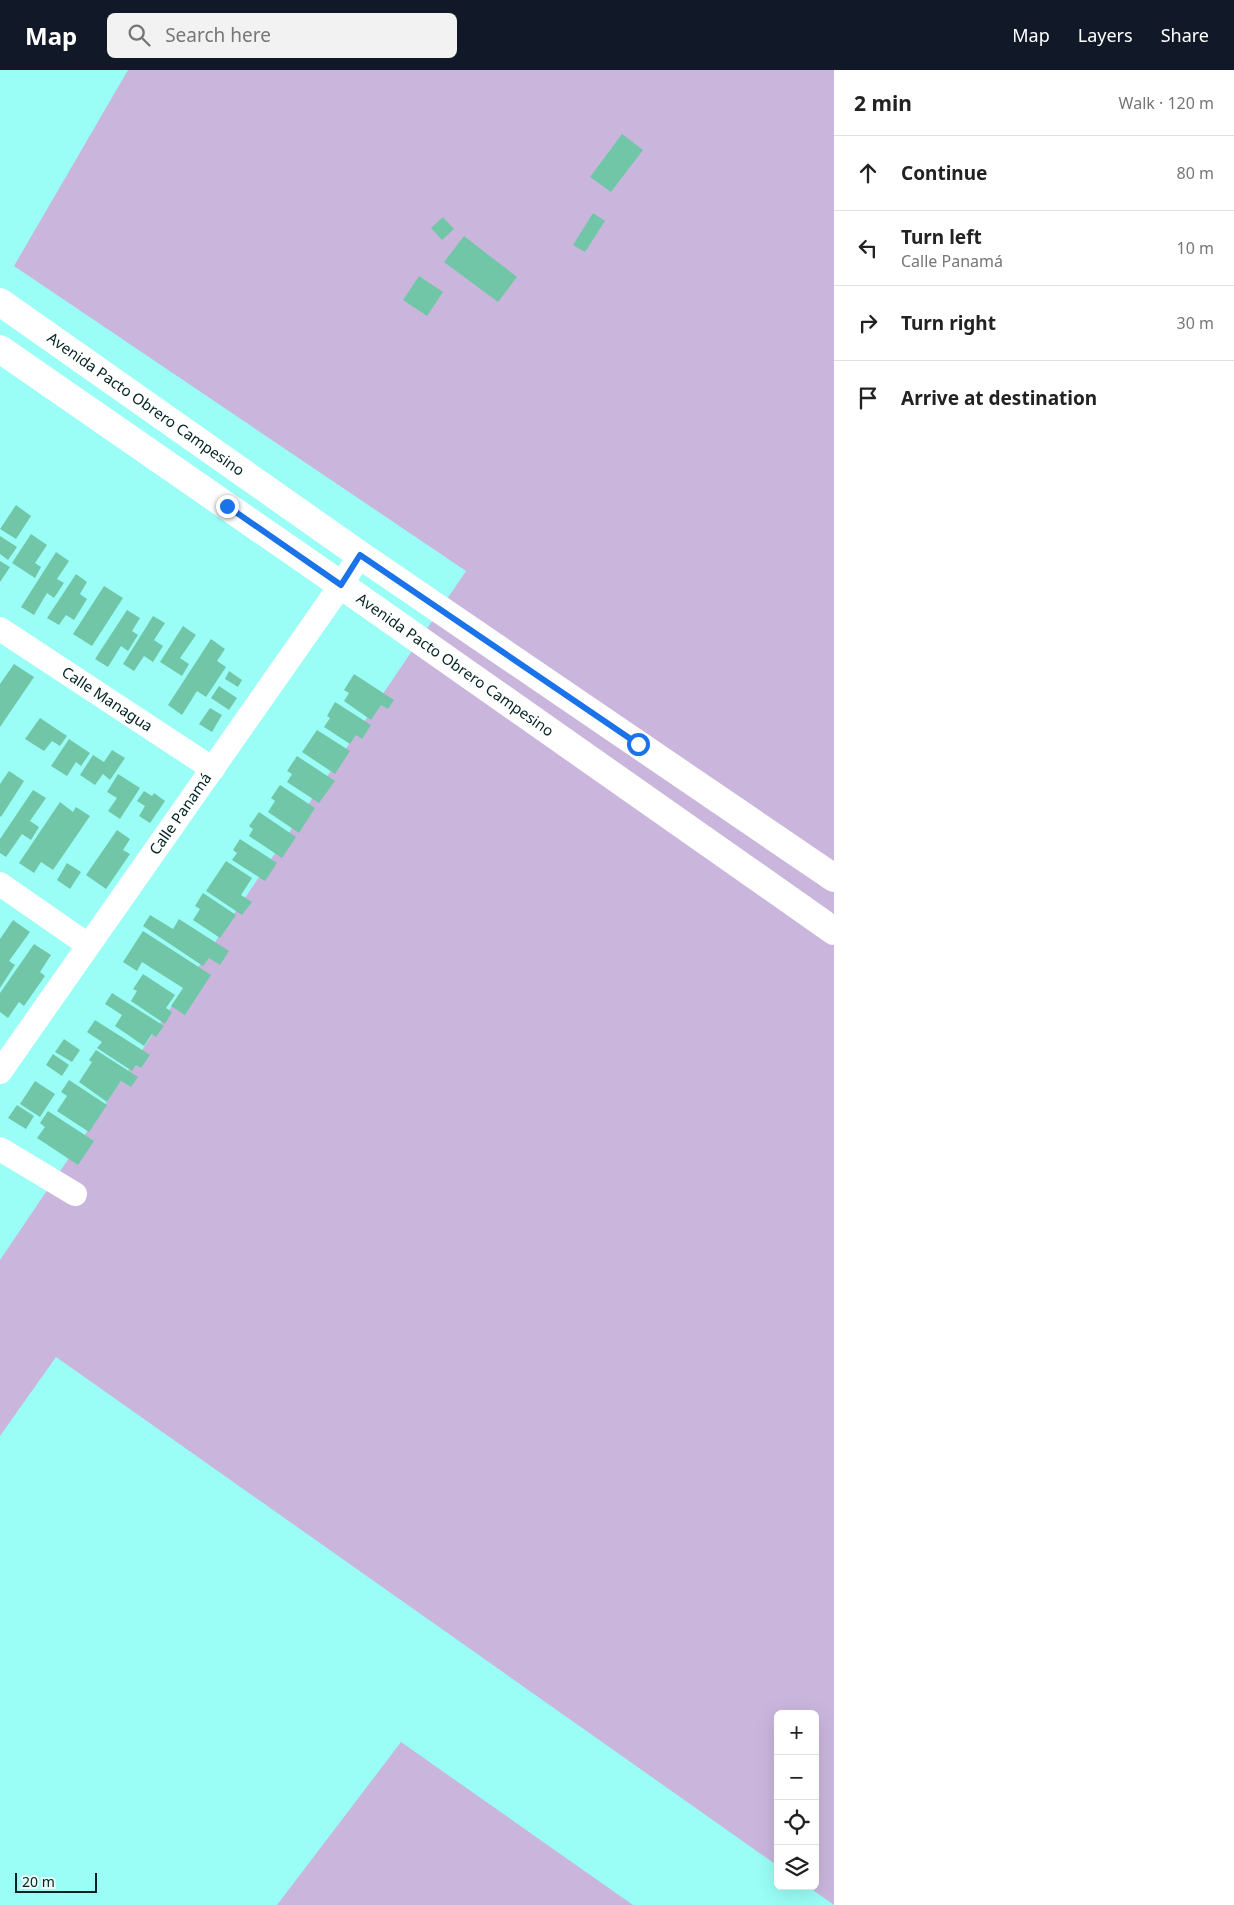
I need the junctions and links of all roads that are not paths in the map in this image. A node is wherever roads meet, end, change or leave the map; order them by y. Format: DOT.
graph roads {
  1 [pos="0,302"];
  2 [pos="0,349"];
  3 [pos="360,555"];
  4 [pos="341,585"];
  5 [pos="0,629"];
  6 [pos="212,769"];
  7 [pos="834,878"];
  8 [pos="0,884"];
  9 [pos="834,930"];
  10 [pos="88,945"];
  11 [pos="0,1072"];
  12 [pos="0,1149"];
  13 [pos="75,1194"];
  1 -- 3 [label="street, Avenida Pacto Obrero Campesino"];
  2 -- 4 [label="street, Avenida Pacto Obrero Campesino"];
  3 -- 4 [label="street, Calle Panamá"];
  3 -- 7 [label="street, Avenida Pacto Obrero Campesino"];
  4 -- 6 [label="street, Calle Panamá"];
  4 -- 9 [label="street, Avenida Pacto Obrero Campesino"];
  5 -- 6 [label="street, Calle Managua"];
  6 -- 10 [label="street, Calle Panamá"];
  8 -- 10 [label="street"];
  10 -- 11 [label="street, Calle Panamá"];
  12 -- 13 [label="street"];
}
